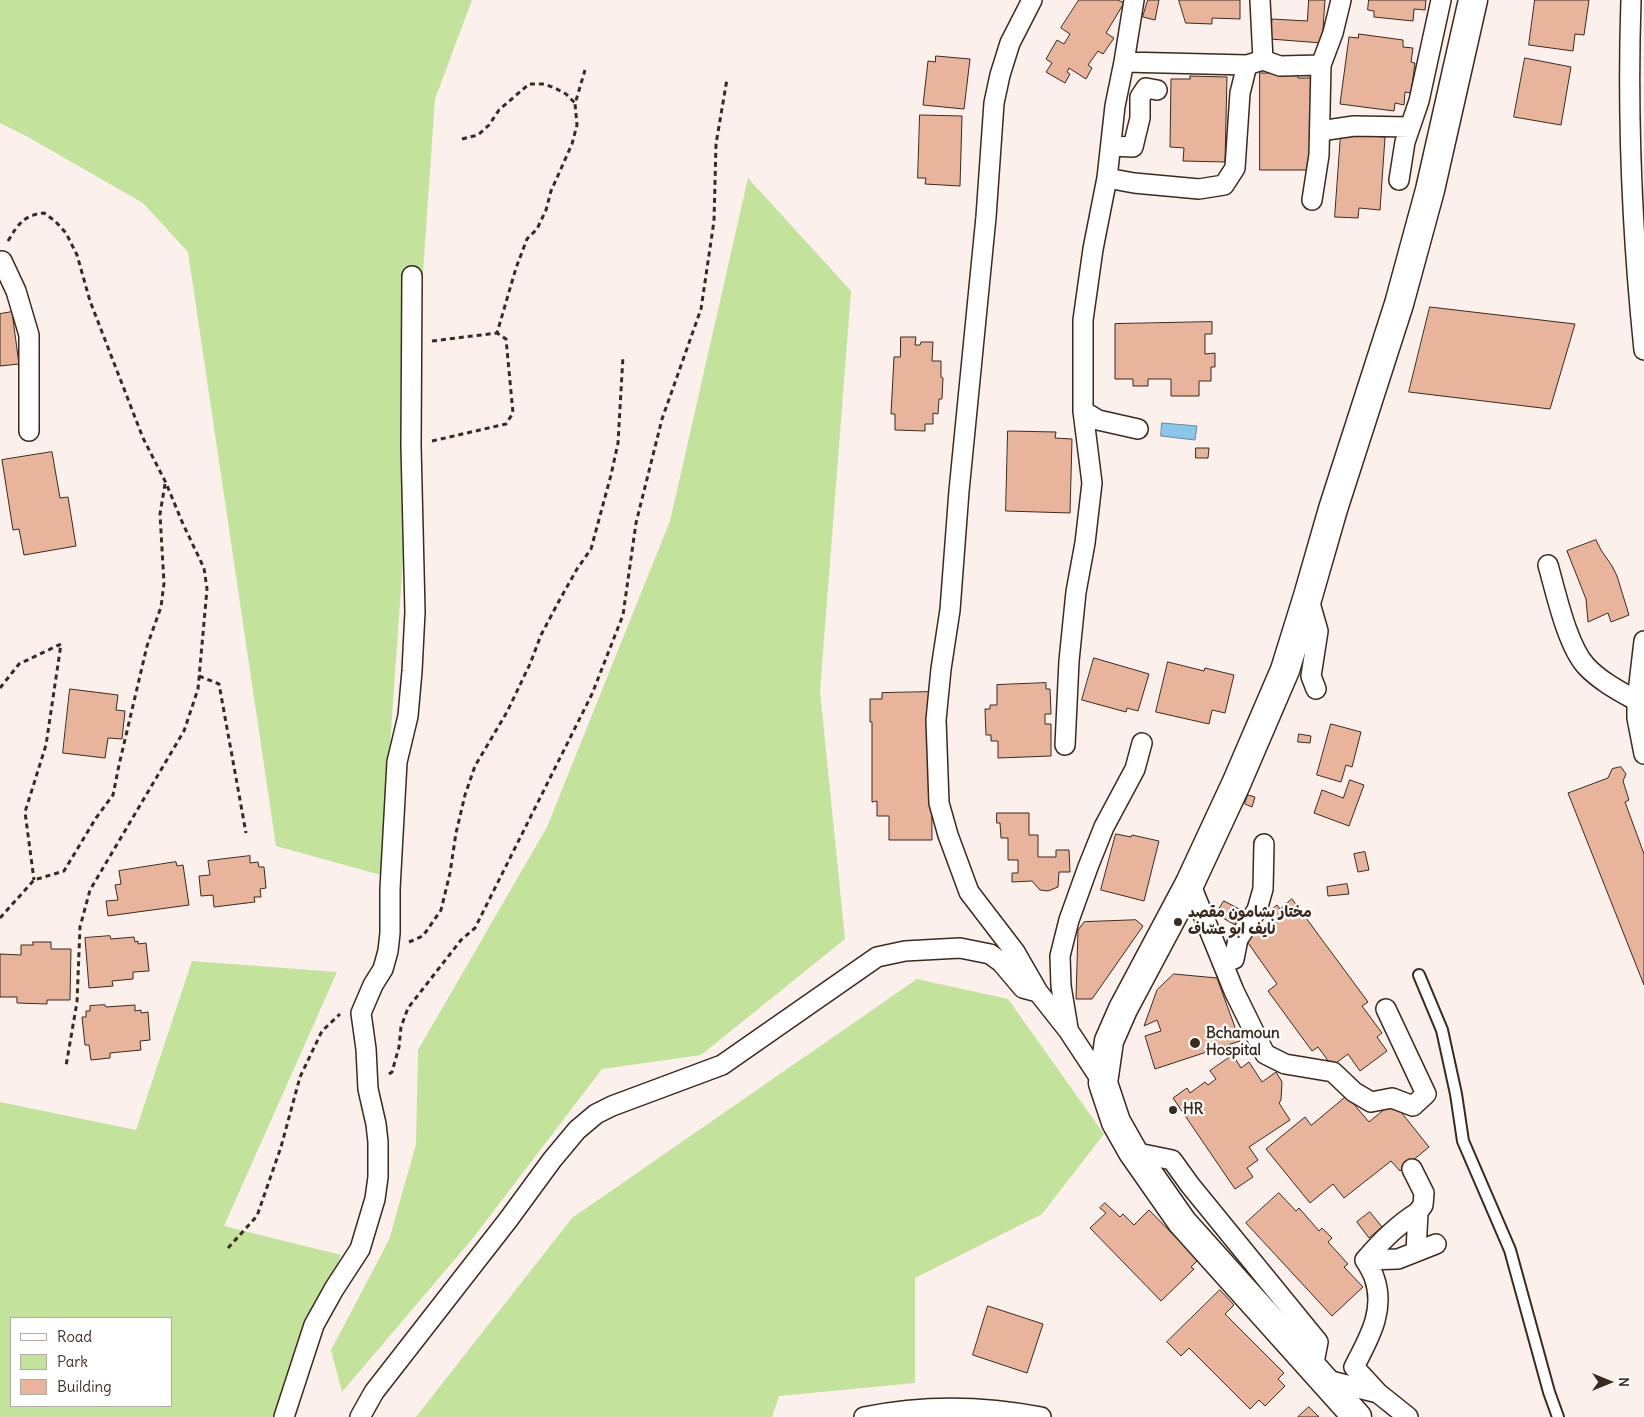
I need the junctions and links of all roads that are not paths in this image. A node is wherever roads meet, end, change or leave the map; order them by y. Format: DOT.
graph roads {
  1 [pos="1032,0"];
  2 [pos="1134,0"];
  3 [pos="1260,0"];
  4 [pos="1341,0"];
  5 [pos="1441,0"];
  6 [pos="1473,0"];
  7 [pos="1631,0"];
  8 [pos="1124,62"];
  9 [pos="1255,63"];
  10 [pos="1321,65"];
  11 [pos="1157,90"];
  12 [pos="1410,127"];
  13 [pos="1327,130"];
  14 [pos="1111,146"];
  15 [pos="1107,178"];
  16 [pos="1398,180"];
  17 [pos="1312,200"];
  18 [pos="2,261"];
  19 [pos="412,276"];
  20 [pos="1644,350"];
  21 [pos="1083,411"];
  22 [pos="1138,429"];
  23 [pos="29,430"];
  24 [pos="1548,565"];
  25 [pos="1308,596"];
  26 [pos="1644,641"];
  27 [pos="1316,689"];
  28 [pos="1637,701"];
  29 [pos="1142,743"];
  30 [pos="1065,745"];
  31 [pos="1644,754"];
  32 [pos="1264,844"];
  33 [pos="1190,883"];
  34 [pos="1222,962"];
  35 [pos="1419,975"];
  36 [pos="1038,992"];
  37 [pos="1386,1009"];
  38 [pos="1068,1030"];
  39 [pos="1103,1083"];
  40 [pos="1412,1169"];
  41 [pos="1418,1212"];
  42 [pos="1436,1244"];
  43 [pos="1416,1252"];
  44 [pos="1365,1260"];
  45 [pos="1322,1378"];
  46 [pos="1378,1393"];
  47 [pos="284,1417"];
  48 [pos="360,1417"];
  49 [pos="864,1417"];
  50 [pos="1041,1417"];
  51 [pos="1340,1417"];
  52 [pos="1357,1417"];
  53 [pos="1408,1417"];
  54 [pos="1558,1417"];
  1 -- 36 [label="street"];
  2 -- 8 [label="street"];
  3 -- 9 [label="street"];
  4 -- 10 [label="street"];
  5 -- 12 [label="street"];
  6 -- 25 [label="main road"];
  7 -- 20 [label="street"];
  8 -- 9 [label="street"];
  8 -- 14 [label="street"];
  9 -- 10 [label="street"];
  9 -- 15 [label="street"];
  10 -- 17 [label="street"];
  11 -- 14 [label="street"];
  12 -- 13 [label="street"];
  12 -- 16 [label="street"];
  14 -- 15 [label="street"];
  15 -- 21 [label="street"];
  18 -- 23 [label="street"];
  19 -- 47 [label="street"];
  21 -- 22 [label="street"];
  21 -- 30 [label="street"];
  24 -- 28 [label="street"];
  25 -- 27 [label="street"];
  25 -- 33 [label="main road"];
  26 -- 28 [label="street"];
  28 -- 31 [label="street"];
  29 -- 38 [label="street"];
  32 -- 34 [label="street"];
  33 -- 34 [label="street"];
  33 -- 39 [label="main road"];
  34 -- 37 [label="street"];
  35 -- 54 [label="lane"];
  36 -- 38 [label="street"];
  36 -- 48 [label="street"];
  38 -- 39 [label="street"];
  39 -- 45 [label="main road"];
  40 -- 41 [label="street"];
  41 -- 43 [label="street"];
  41 -- 44 [label="street"];
  42 -- 43 [label="street"];
  43 -- 44 [label="street"];
  44 -- 46 [label="street"];
  45 -- 46 [label="street"];
  45 -- 51 [label="street"];
  45 -- 52 [label="main road"];
  46 -- 53 [label="street"];
  49 -- 50 [label="street"];
}
